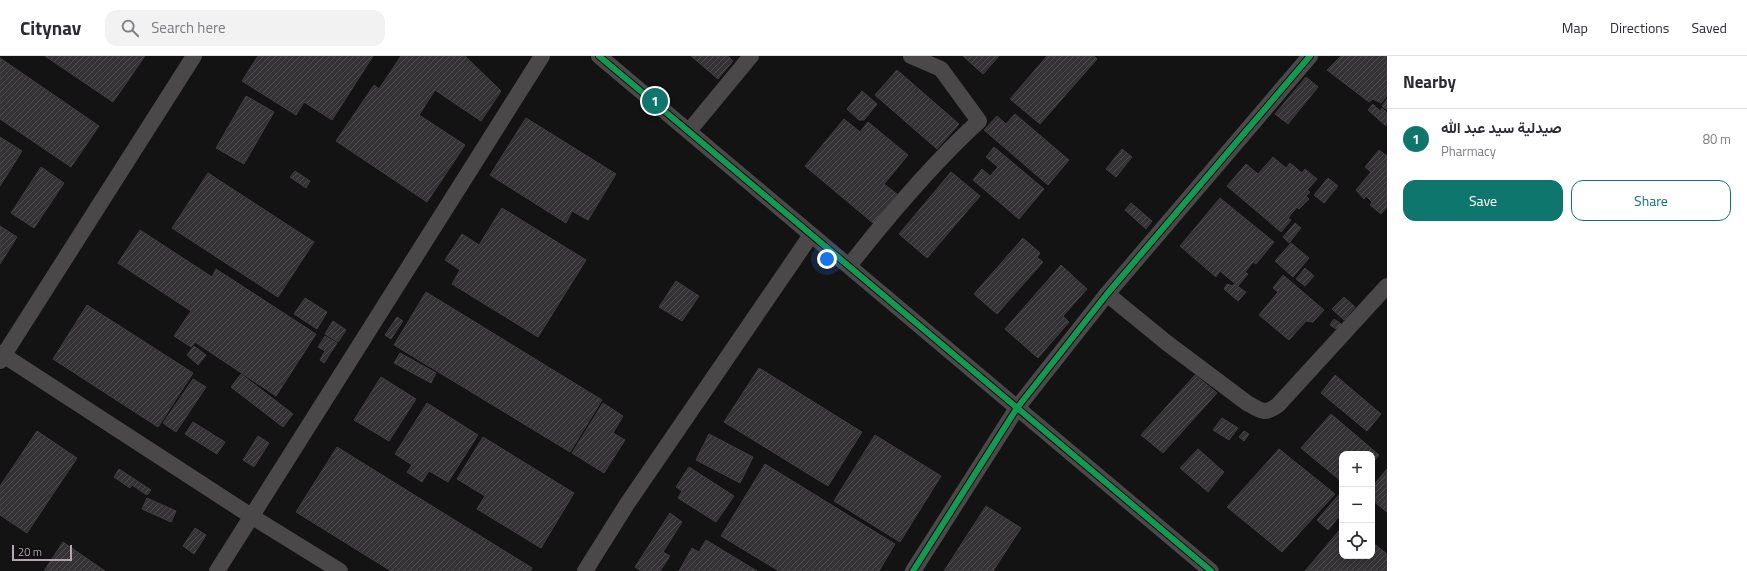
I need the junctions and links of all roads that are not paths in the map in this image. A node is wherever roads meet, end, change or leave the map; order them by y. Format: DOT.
graph roads {
  1 [pos="194,56"];
  2 [pos="542,56"];
  3 [pos="599,56"];
  4 [pos="751,56"];
  5 [pos="912,56"];
  6 [pos="1310,56"];
  7 [pos="689,131"];
  8 [pos="811,235"];
  9 [pos="849,266"];
  10 [pos="1387,286"];
  11 [pos="1107,294"];
  12 [pos="1,356"];
  13 [pos="1017,408"];
  14 [pos="252,516"];
  15 [pos="217,571"];
  16 [pos="340,571"];
  17 [pos="585,571"];
  18 [pos="913,571"];
  19 [pos="1211,571"];
  1 -- 12 [label="street"];
  2 -- 14 [label="street"];
  3 -- 7 [label="street"];
  4 -- 7 [label="street"];
  5 -- 9 [label="street"];
  6 -- 11 [label="street"];
  7 -- 8 [label="street"];
  8 -- 9 [label="street"];
  8 -- 17 [label="street"];
  9 -- 13 [label="street"];
  10 -- 11 [label="street"];
  11 -- 13 [label="street"];
  12 -- 14 [label="street"];
  13 -- 18 [label="street"];
  13 -- 19 [label="street"];
  14 -- 15 [label="street"];
  14 -- 16 [label="street"];
}
